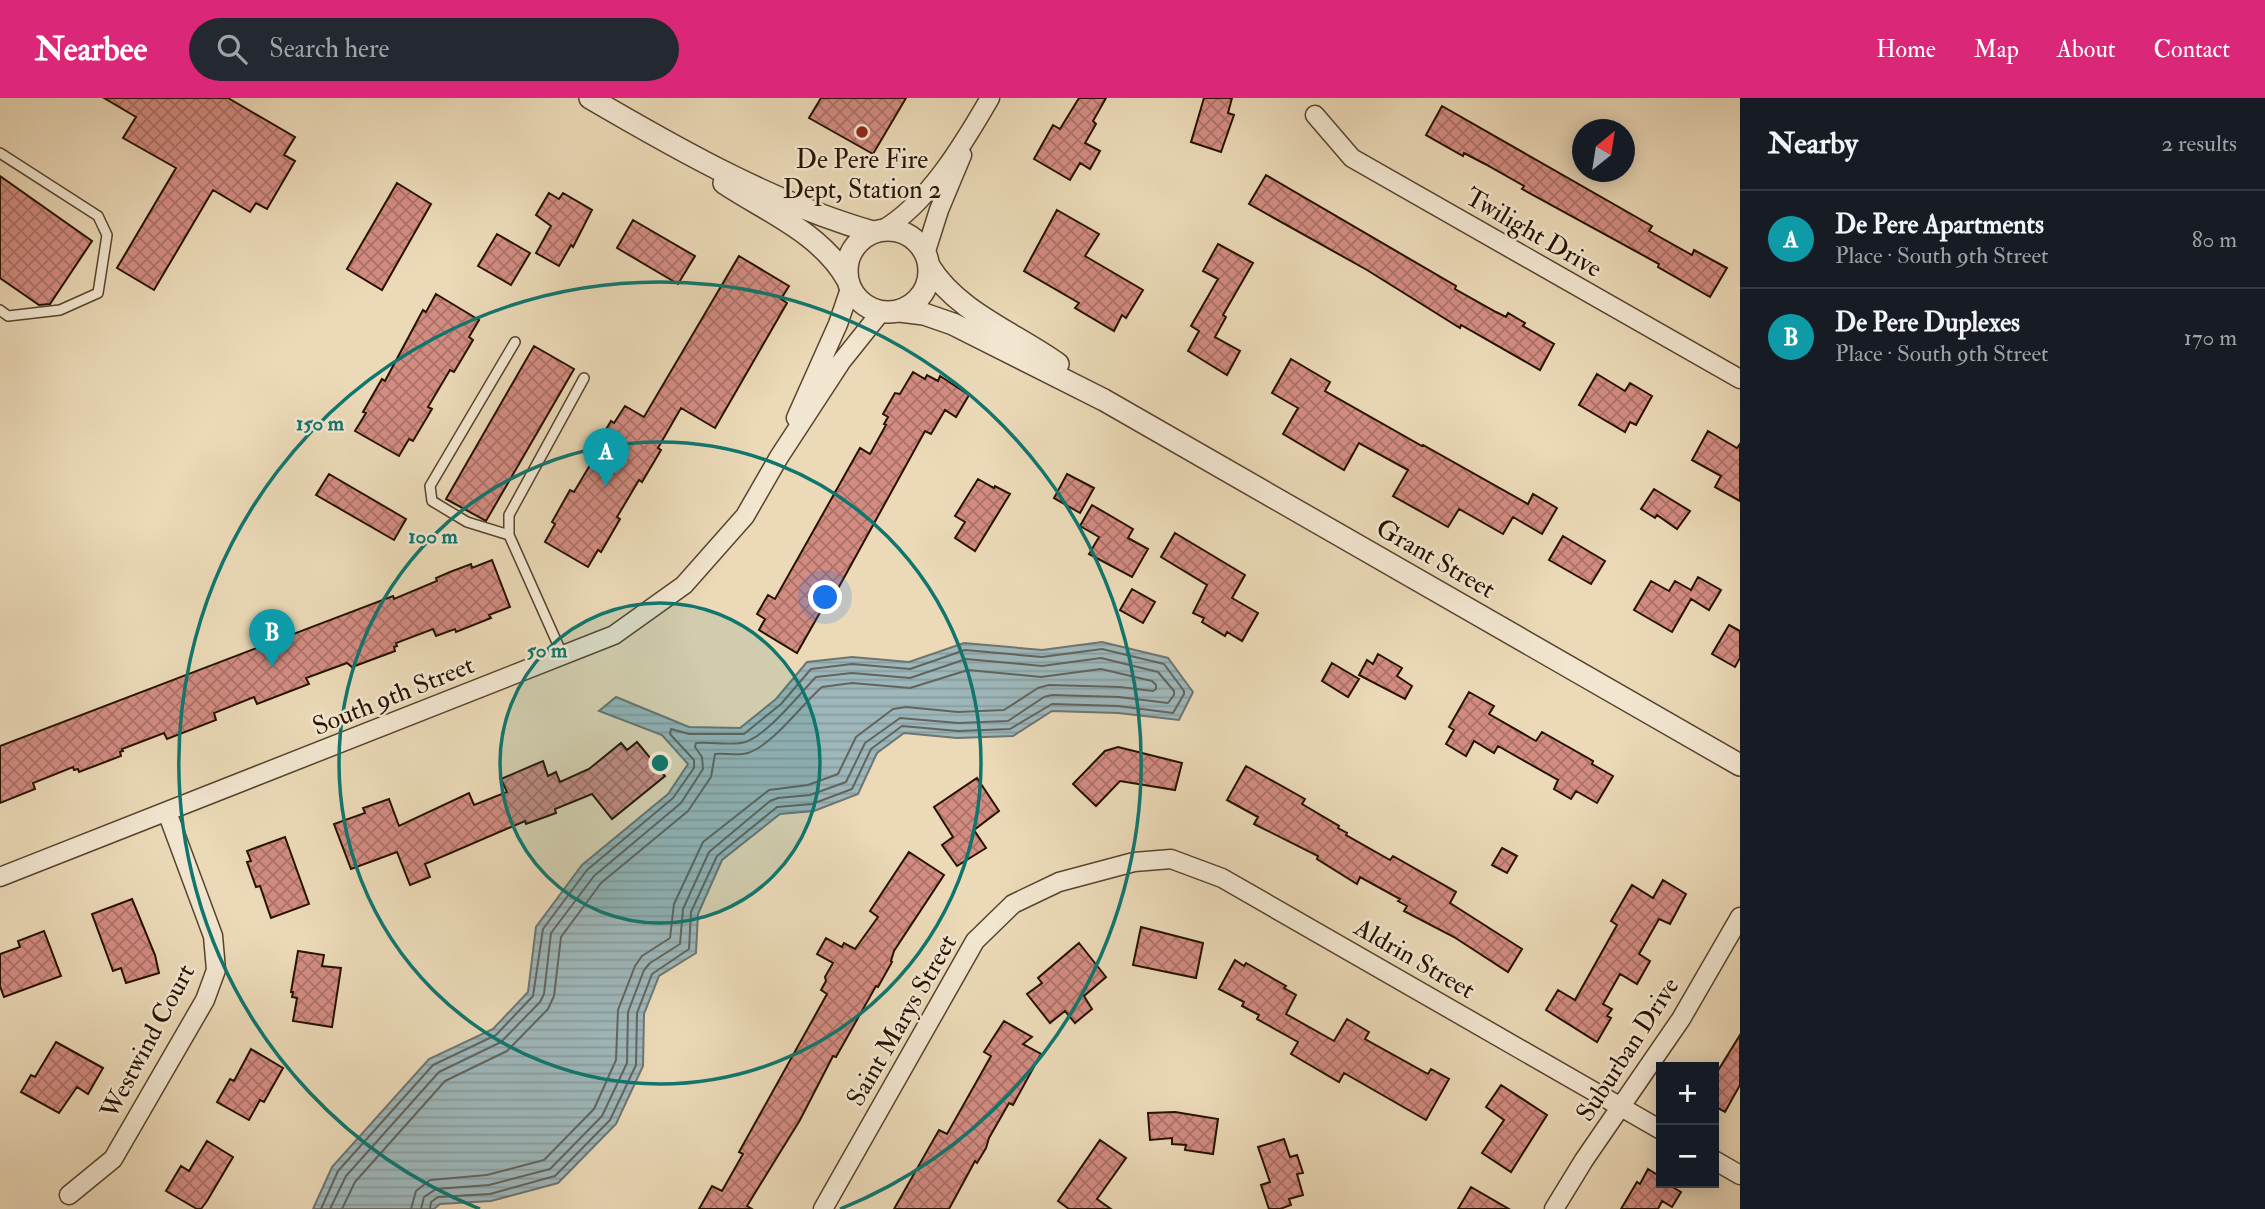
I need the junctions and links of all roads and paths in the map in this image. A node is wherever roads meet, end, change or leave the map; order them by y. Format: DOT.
graph roads {
  1 [pos="590,98"];
  2 [pos="990,98"];
  3 [pos="1315,115"];
  4 [pos="977,120"];
  5 [pos="0,153"];
  6 [pos="686,154"];
  7 [pos="877,231"];
  8 [pos="927,260"];
  9 [pos="848,284"];
  10 [pos="0,310"];
  11 [pos="890,311"];
  12 [pos="515,342"];
  13 [pos="584,378"];
  14 [pos="1740,379"];
  15 [pos="1104,400"];
  16 [pos="779,457"];
  17 [pos="509,535"];
  18 [pos="563,656"];
  19 [pos="1740,765"];
  20 [pos="167,813"];
  21 [pos="1134,862"];
  22 [pos="0,877"];
  23 [pos="1740,917"];
  24 [pos="1622,1108"];
  25 [pos="1656,1127"];
  26 [pos="1719,1163"];
  27 [pos="1740,1175"];
  28 [pos="69,1195"];
  29 [pos="823,1209"];
  30 [pos="1554,1209"];
  1 -- 6 [label="street, Grant Street"];
  2 -- 4 [label="street"];
  3 -- 14 [label="street, Twilight Drive"];
  4 -- 7 [label="street"];
  4 -- 8 [label="street"];
  5 -- 10 [label="lane"];
  6 -- 7 [label="street, Grant Street"];
  6 -- 9 [label="street, Grant Street"];
  7 -- 8 [label="street, Grant Street"];
  7 -- 9 [label="street"];
  8 -- 11 [label="street"];
  8 -- 15 [label="street, Grant Street"];
  9 -- 11 [label="street, Grant Street"];
  9 -- 16 [label="street, South 9th Street"];
  11 -- 15 [label="street, Grant Street"];
  11 -- 16 [label="street, South 9th Street"];
  12 -- 17 [label="lane"];
  13 -- 17 [label="lane"];
  15 -- 19 [label="street, Grant Street"];
  16 -- 18 [label="street, South 9th Street"];
  17 -- 18 [label="lane"];
  18 -- 20 [label="street, South 9th Street"];
  20 -- 22 [label="street, South 9th Street"];
  20 -- 28 [label="street, Westwind Court"];
  21 -- 24 [label="street, Aldrin Street"];
  21 -- 29 [label="street, Saint Marys Street"];
  23 -- 24 [label="street, Suburban Drive"];
  24 -- 25 [label="street, Aldrin Street"];
  24 -- 30 [label="street, Suburban Drive"];
  26 -- 27 [label="street"];
}
